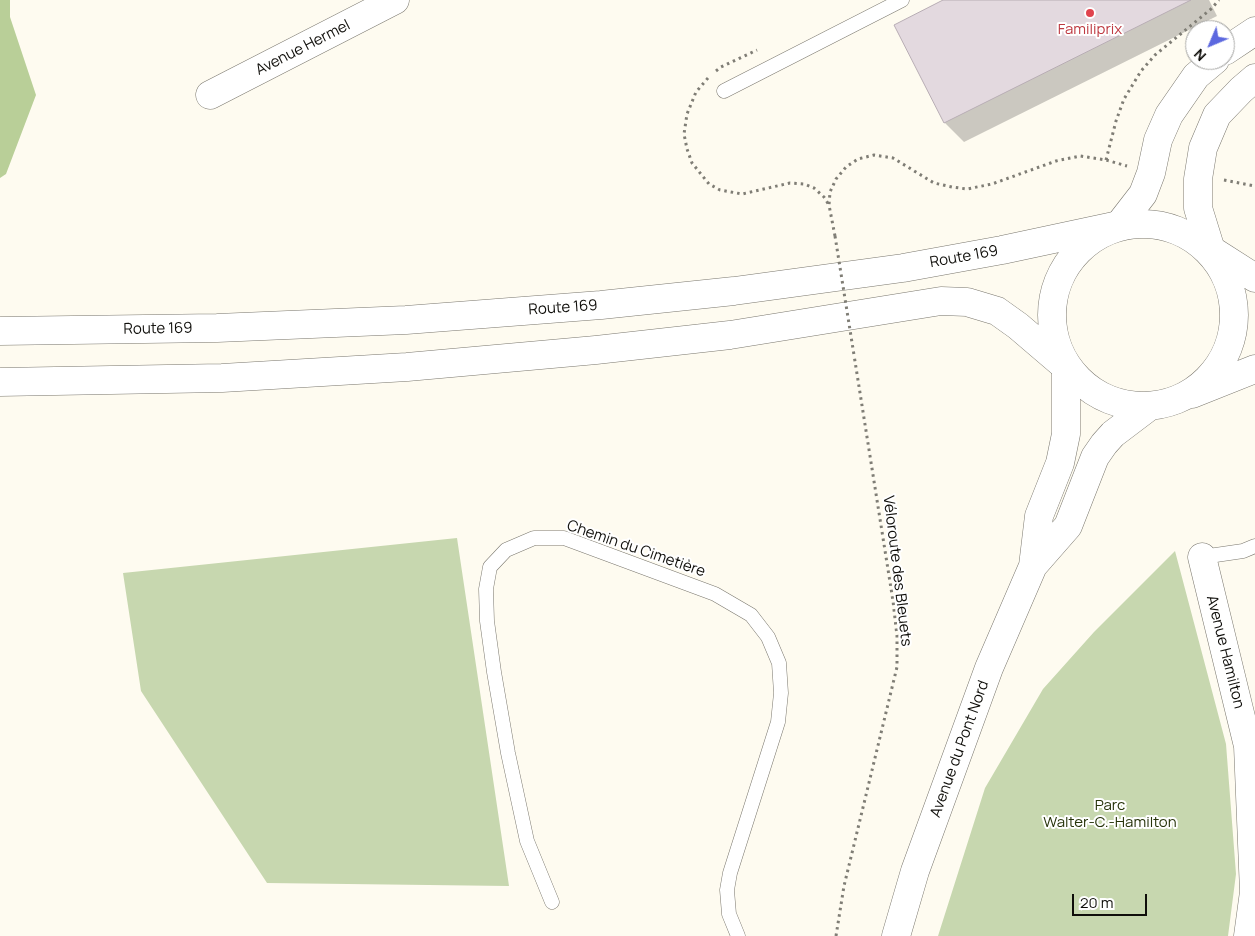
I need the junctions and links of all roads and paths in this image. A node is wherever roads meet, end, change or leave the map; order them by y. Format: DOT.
graph roads {
  1 [pos="396,0"];
  2 [pos="902,0"];
  3 [pos="1219,0"];
  4 [pos="1255,31"];
  5 [pos="1235,45"];
  6 [pos="757,50"];
  7 [pos="1203,70"];
  8 [pos="1255,78"];
  9 [pos="724,91"];
  10 [pos="210,95"];
  11 [pos="828,205"];
  12 [pos="1119,225"];
  13 [pos="1211,250"];
  14 [pos="1255,278"];
  15 [pos="0,331"];
  16 [pos="1066,367"];
  17 [pos="1255,370"];
  18 [pos="0,382"];
  19 [pos="1175,401"];
  20 [pos="1146,409"];
  21 [pos="1255,546"];
  22 [pos="1202,557"];
  23 [pos="1033,566"];
  24 [pos="1252,746"];
  25 [pos="552,902"];
  26 [pos="738,936"];
  27 [pos="836,936"];
  28 [pos="896,936"];
  29 [pos="1248,936"];
  1 -- 10 [label="main road, Avenue Hermel"];
  2 -- 9 [label="lane"];
  3 -- 11 [label="path"];
  4 -- 5 [label="main road"];
  6 -- 11 [label="path"];
  7 -- 12 [label="main road"];
  8 -- 13 [label="main road"];
  11 -- 27 [label="path, Véloroute des Bleuets, bridge"];
  12 -- 13 [label="main road, Route 169"];
  12 -- 15 [label="main road, Route 169"];
  12 -- 16 [label="main road"];
  13 -- 14 [label="main road"];
  13 -- 19 [label="main road"];
  16 -- 18 [label="main road"];
  16 -- 20 [label="main road"];
  16 -- 23 [label="main road, Avenue du Pont Nord"];
  17 -- 19 [label="main road"];
  19 -- 20 [label="main road"];
  20 -- 23 [label="main road, Avenue du Pont Nord"];
  21 -- 22 [label="lane"];
  22 -- 24 [label="main road, Avenue Hamilton"];
  23 -- 28 [label="main road, Avenue du Pont Nord"];
  24 -- 29 [label="main road, Avenue Hamilton"];
  25 -- 26 [label="lane, Chemin du Cimetière"];
}
